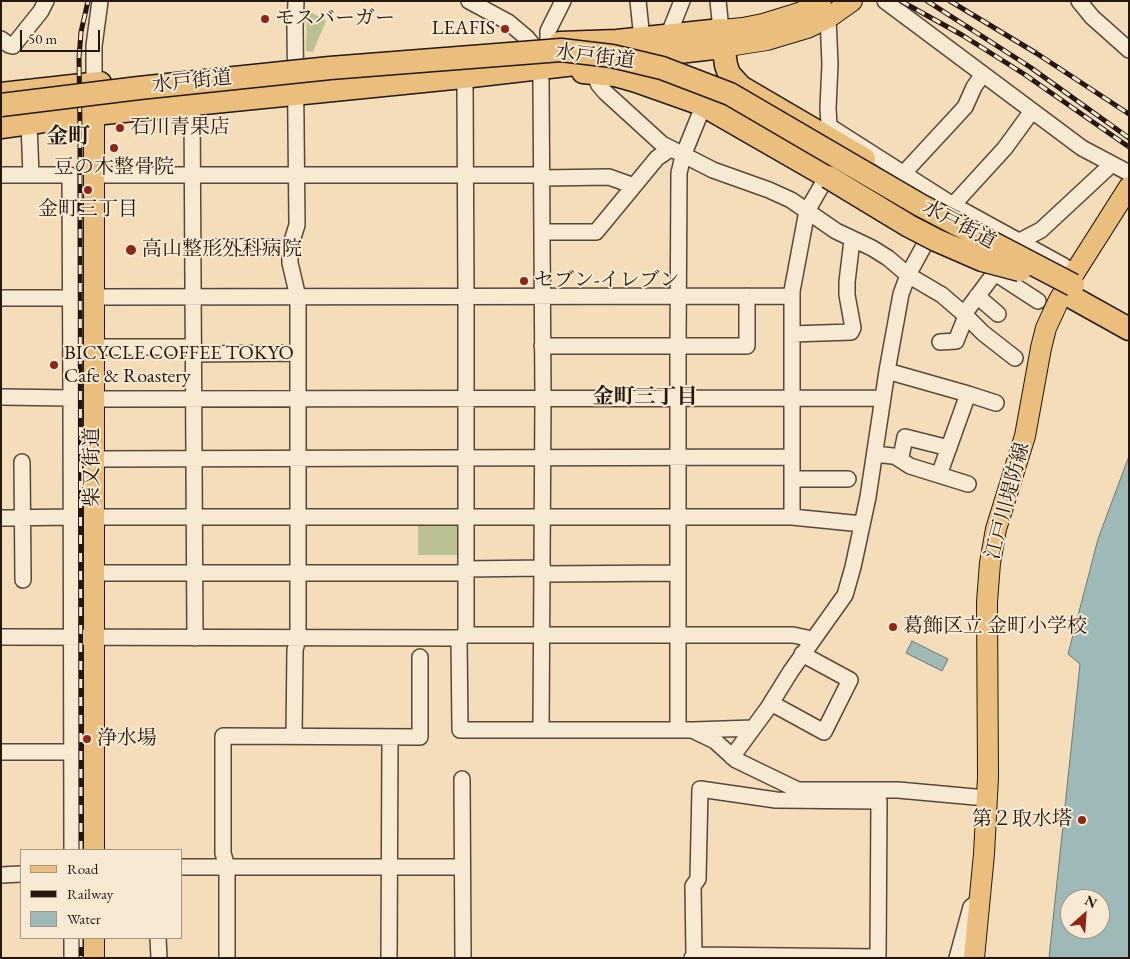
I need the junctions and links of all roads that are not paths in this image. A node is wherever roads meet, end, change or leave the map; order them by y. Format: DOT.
graph roads {
  1 [pos="46,1"];
  2 [pos="100,1"];
  3 [pos="296,1"];
  4 [pos="469,1"];
  5 [pos="563,1"];
  6 [pos="638,1"];
  7 [pos="682,1"];
  8 [pos="718,1"];
  9 [pos="852,1"];
  10 [pos="885,1"];
  11 [pos="1079,1"];
  12 [pos="824,10"];
  13 [pos="668,36"];
  14 [pos="721,38"];
  15 [pos="1,39"];
  16 [pos="642,39"];
  17 [pos="540,44"];
  18 [pos="1129,50"];
  19 [pos="689,51"];
  20 [pos="295,64"];
  21 [pos="539,68"];
  22 [pos="593,72"];
  23 [pos="983,74"];
  24 [pos="463,76"];
  25 [pos="94,83"];
  26 [pos="296,92"];
  27 [pos="1,94"];
  28 [pos="192,103"];
  29 [pos="1,105"];
  30 [pos="695,105"];
  31 [pos="1032,111"];
  32 [pos="94,114"];
  33 [pos="1,116"];
  34 [pos="29,123"];
  35 [pos="1,127"];
  36 [pos="676,153"];
  37 [pos="1112,164"];
  38 [pos="1129,173"];
  39 [pos="903,174"];
  40 [pos="1,175"];
  41 [pos="31,175"];
  42 [pos="94,175"];
  43 [pos="192,175"];
  44 [pos="297,175"];
  45 [pos="465,175"];
  46 [pos="542,176"];
  47 [pos="825,181"];
  48 [pos="634,186"];
  49 [pos="1129,187"];
  50 [pos="953,205"];
  51 [pos="807,211"];
  52 [pos="542,232"];
  53 [pos="852,240"];
  54 [pos="926,242"];
  55 [pos="1009,244"];
  56 [pos="192,247"];
  57 [pos="290,247"];
  58 [pos="1020,270"];
  59 [pos="995,273"];
  60 [pos="908,275"];
  61 [pos="1068,282"];
  62 [pos="192,296"];
  63 [pos="466,296"];
  64 [pos="542,296"];
  65 [pos="678,296"];
  66 [pos="747,296"];
  67 [pos="792,296"];
  68 [pos="977,296"];
  69 [pos="93,297"];
  70 [pos="298,297"];
  71 [pos="1,298"];
  72 [pos="71,298"];
  73 [pos="1038,301"];
  74 [pos="1115,313"];
  75 [pos="998,314"];
  76 [pos="965,315"];
  77 [pos="1129,329"];
  78 [pos="792,334"];
  79 [pos="940,342"];
  80 [pos="542,346"];
  81 [pos="678,346"];
  82 [pos="93,347"];
  83 [pos="194,350"];
  84 [pos="297,353"];
  85 [pos="1015,358"];
  86 [pos="886,371"];
  87 [pos="968,394"];
  88 [pos="1,397"];
  89 [pos="543,397"];
  90 [pos="70,398"];
  91 [pos="194,398"];
  92 [pos="298,398"];
  93 [pos="678,398"];
  94 [pos="791,398"];
  95 [pos="882,398"];
  96 [pos="93,399"];
  97 [pos="466,399"];
  98 [pos="996,403"];
  99 [pos="948,448"];
  100 [pos="875,454"];
  101 [pos="896,456"];
  102 [pos="542,458"];
  103 [pos="791,458"];
  104 [pos="93,459"];
  105 [pos="193,459"];
  106 [pos="298,459"];
  107 [pos="466,459"];
  108 [pos="678,459"];
  109 [pos="22,462"];
  110 [pos="939,476"];
  111 [pos="792,479"];
  112 [pos="848,479"];
  113 [pos="968,484"];
  114 [pos="298,516"];
  115 [pos="466,516"];
  116 [pos="678,516"];
  117 [pos="22,517"];
  118 [pos="71,517"];
  119 [pos="93,517"];
  120 [pos="195,517"];
  121 [pos="542,517"];
  122 [pos="792,517"];
  123 [pos="1,518"];
  124 [pos="862,524"];
  125 [pos="466,571"];
  126 [pos="543,571"];
  127 [pos="93,573"];
  128 [pos="678,573"];
  129 [pos="195,574"];
  130 [pos="298,574"];
  131 [pos="23,580"];
  132 [pos="678,635"];
  133 [pos="462,636"];
  134 [pos="542,636"];
  135 [pos="1,637"];
  136 [pos="71,637"];
  137 [pos="93,637"];
  138 [pos="195,638"];
  139 [pos="298,638"];
  140 [pos="812,639"];
  141 [pos="802,654"];
  142 [pos="420,657"];
  143 [pos="771,703"];
  144 [pos="753,728"];
  145 [pos="541,730"];
  146 [pos="685,730"];
  147 [pos="294,736"];
  148 [pos="390,737"];
  149 [pos="1,752"];
  150 [pos="72,752"];
  151 [pos="732,757"];
  152 [pos="462,779"];
  153 [pos="986,798"];
  154 [pos="72,849"];
  155 [pos="94,849"];
  156 [pos="182,867"];
  157 [pos="227,867"];
  158 [pos="389,867"];
  159 [pos="462,867"];
  160 [pos="20,874"];
  161 [pos="1,875"];
  162 [pos="979,901"];
  163 [pos="72,939"];
  164 [pos="94,939"];
  165 [pos="158,939"];
  166 [pos="693,957"];
  167 [pos="72,958"];
  168 [pos="94,958"];
  169 [pos="159,958"];
  170 [pos="227,958"];
  171 [pos="389,958"];
  172 [pos="463,958"];
  173 [pos="878,958"];
  174 [pos="957,958"];
  175 [pos="974,958"];
  1 -- 15 [label="street"];
  2 -- 25 [label="street"];
  3 -- 20 [label="street"];
  4 -- 17 [label="street"];
  5 -- 17 [label="street"];
  6 -- 16 [label="street"];
  7 -- 13 [label="street"];
  8 -- 14 [label="street"];
  9 -- 12 [label="main road"];
  10 -- 23 [label="street"];
  11 -- 18 [label="street"];
  12 -- 14 [label="main road"];
  12 -- 39 [label="street"];
  13 -- 14 [label="highway, 水戸街道"];
  13 -- 16 [label="highway, 水戸街道"];
  13 -- 19 [label="highway"];
  14 -- 19 [label="highway"];
  14 -- 55 [label="highway, bridge"];
  16 -- 17 [label="highway, 水戸街道"];
  17 -- 20 [label="highway, 水戸街道"];
  17 -- 21 [label="street"];
  19 -- 21 [label="highway"];
  19 -- 30 [label="highway"];
  20 -- 25 [label="highway, 水戸街道"];
  20 -- 26 [label="street"];
  21 -- 22 [label="highway"];
  21 -- 24 [label="highway, 水戸街道"];
  21 -- 46 [label="street"];
  22 -- 30 [label="highway"];
  22 -- 36 [label="street"];
  23 -- 31 [label="street"];
  23 -- 39 [label="street"];
  24 -- 26 [label="highway, 水戸街道"];
  24 -- 45 [label="street"];
  25 -- 27 [label="highway, 水戸街道"];
  25 -- 32 [label="main road, 柴又街道"];
  26 -- 28 [label="highway, 水戸街道"];
  26 -- 44 [label="street"];
  28 -- 32 [label="highway, 水戸街道"];
  28 -- 43 [label="street"];
  29 -- 55 [label="highway, 水戸街道, bridge"];
  30 -- 36 [label="street"];
  30 -- 47 [label="highway"];
  31 -- 37 [label="street"];
  31 -- 50 [label="street"];
  32 -- 34 [label="highway, 水戸街道"];
  32 -- 42 [label="main road, 柴又街道"];
  33 -- 58 [label="highway, 水戸街道, bridge"];
  34 -- 35 [label="highway, 水戸街道"];
  34 -- 41 [label="street"];
  36 -- 48 [label="street"];
  36 -- 51 [label="street"];
  36 -- 65 [label="street"];
  37 -- 38 [label="street"];
  37 -- 55 [label="street"];
  39 -- 50 [label="street"];
  40 -- 41 [label="street"];
  41 -- 72 [label="street"];
  42 -- 43 [label="street"];
  42 -- 69 [label="main road, 柴又街道"];
  43 -- 44 [label="street"];
  43 -- 56 [label="street"];
  44 -- 45 [label="street"];
  44 -- 57 [label="street"];
  45 -- 46 [label="street"];
  45 -- 63 [label="street"];
  46 -- 48 [label="street"];
  46 -- 52 [label="street"];
  47 -- 51 [label="street"];
  47 -- 54 [label="street"];
  47 -- 58 [label="highway, bridge"];
  48 -- 52 [label="street"];
  49 -- 153 [label="main road, 江戸川堤防線"];
  50 -- 54 [label="street"];
  50 -- 55 [label="street"];
  51 -- 53 [label="street"];
  51 -- 67 [label="street"];
  52 -- 64 [label="street"];
  53 -- 60 [label="street"];
  53 -- 78 [label="street"];
  54 -- 59 [label="street"];
  54 -- 60 [label="street"];
  55 -- 59 [label="street"];
  55 -- 61 [label="highway, 水戸街道, bridge"];
  56 -- 57 [label="street"];
  56 -- 62 [label="street"];
  57 -- 70 [label="street"];
  58 -- 61 [label="highway, 水戸街道"];
  59 -- 68 [label="street"];
  59 -- 73 [label="street"];
  60 -- 76 [label="street"];
  60 -- 86 [label="street"];
  61 -- 74 [label="highway, 水戸街道"];
  62 -- 69 [label="street"];
  62 -- 70 [label="street"];
  62 -- 83 [label="street"];
  63 -- 64 [label="street"];
  63 -- 70 [label="street"];
  63 -- 97 [label="street"];
  64 -- 65 [label="street"];
  64 -- 80 [label="street"];
  65 -- 66 [label="street"];
  65 -- 81 [label="street"];
  66 -- 67 [label="street"];
  66 -- 81 [label="street"];
  67 -- 78 [label="street"];
  68 -- 75 [label="street"];
  68 -- 76 [label="street"];
  69 -- 82 [label="main road, 柴又街道"];
  70 -- 84 [label="street"];
  71 -- 72 [label="street"];
  72 -- 90 [label="street"];
  74 -- 77 [label="highway, 水戸街道"];
  76 -- 79 [label="street"];
  76 -- 85 [label="street"];
  78 -- 94 [label="street"];
  80 -- 81 [label="street"];
  80 -- 89 [label="street"];
  81 -- 93 [label="street"];
  82 -- 83 [label="street"];
  82 -- 96 [label="main road, 柴又街道"];
  83 -- 84 [label="street"];
  83 -- 91 [label="street"];
  84 -- 92 [label="street"];
  86 -- 87 [label="street"];
  86 -- 95 [label="street"];
  87 -- 98 [label="street"];
  87 -- 99 [label="street"];
  88 -- 90 [label="street"];
  89 -- 93 [label="street"];
  89 -- 97 [label="street"];
  89 -- 102 [label="street"];
  90 -- 118 [label="street"];
  91 -- 92 [label="street"];
  91 -- 96 [label="street"];
  91 -- 105 [label="street"];
  92 -- 97 [label="street"];
  92 -- 106 [label="street"];
  93 -- 94 [label="street"];
  93 -- 108 [label="street"];
  94 -- 95 [label="street"];
  94 -- 103 [label="street"];
  95 -- 100 [label="street"];
  96 -- 104 [label="main road, 柴又街道"];
  97 -- 107 [label="street"];
  99 -- 101 [label="street"];
  99 -- 110 [label="street"];
  100 -- 101 [label="street"];
  100 -- 124 [label="street"];
  101 -- 110 [label="street"];
  102 -- 107 [label="street"];
  102 -- 108 [label="street"];
  102 -- 121 [label="street"];
  103 -- 108 [label="street"];
  103 -- 111 [label="street"];
  104 -- 105 [label="street"];
  104 -- 119 [label="main road, 柴又街道"];
  105 -- 106 [label="street"];
  105 -- 120 [label="street"];
  106 -- 107 [label="street"];
  106 -- 114 [label="street"];
  107 -- 115 [label="street"];
  108 -- 116 [label="street"];
  109 -- 117 [label="street"];
  110 -- 113 [label="street"];
  111 -- 112 [label="street"];
  111 -- 122 [label="street"];
  114 -- 115 [label="street"];
  114 -- 120 [label="street"];
  114 -- 130 [label="street"];
  115 -- 121 [label="street"];
  115 -- 125 [label="street"];
  116 -- 121 [label="street"];
  116 -- 122 [label="street"];
  116 -- 128 [label="street"];
  117 -- 118 [label="street"];
  117 -- 123 [label="street"];
  117 -- 131 [label="street"];
  118 -- 136 [label="street"];
  119 -- 120 [label="street"];
  119 -- 127 [label="main road, 柴又街道"];
  120 -- 129 [label="street"];
  121 -- 126 [label="street"];
  122 -- 124 [label="street"];
  124 -- 140 [label="street"];
  125 -- 126 [label="street"];
  125 -- 130 [label="street"];
  125 -- 133 [label="street"];
  126 -- 128 [label="street"];
  126 -- 134 [label="street"];
  127 -- 129 [label="street"];
  127 -- 137 [label="main road, 柴又街道"];
  128 -- 132 [label="street"];
  129 -- 130 [label="street"];
  129 -- 138 [label="street"];
  130 -- 139 [label="street"];
  132 -- 134 [label="street"];
  132 -- 140 [label="street"];
  132 -- 146 [label="street"];
  133 -- 134 [label="street"];
  133 -- 139 [label="street"];
  133 -- 145 [label="street"];
  134 -- 145 [label="street"];
  135 -- 136 [label="street"];
  136 -- 137 [label="street"];
  136 -- 150 [label="street"];
  137 -- 138 [label="street"];
  137 -- 155 [label="main road, 柴又街道"];
  138 -- 139 [label="street"];
  139 -- 147 [label="street"];
  140 -- 141 [label="street"];
  141 -- 143 [label="street"];
  141 -- 143 [label="street"];
  142 -- 148 [label="street"];
  143 -- 144 [label="street"];
  144 -- 146 [label="street"];
  144 -- 151 [label="street"];
  145 -- 146 [label="street"];
  146 -- 151 [label="street"];
  147 -- 148 [label="street"];
  147 -- 157 [label="street"];
  148 -- 158 [label="street"];
  149 -- 150 [label="street"];
  150 -- 154 [label="street"];
  151 -- 153 [label="street"];
  152 -- 159 [label="street"];
  153 -- 162 [label="main road, 江戸川堤防線"];
  156 -- 157 [label="street"];
  157 -- 158 [label="street"];
  157 -- 170 [label="street"];
  158 -- 159 [label="street"];
  158 -- 171 [label="street"];
  159 -- 172 [label="street"];
  160 -- 161 [label="street"];
  162 -- 174 [label="street"];
  162 -- 175 [label="main road, 江戸川堤防線"];
  163 -- 167 [label="street"];
  164 -- 168 [label="main road"];
  165 -- 169 [label="street"];
  166 -- 173 [label="street"];
  166 -- 173 [label="street"];
}
